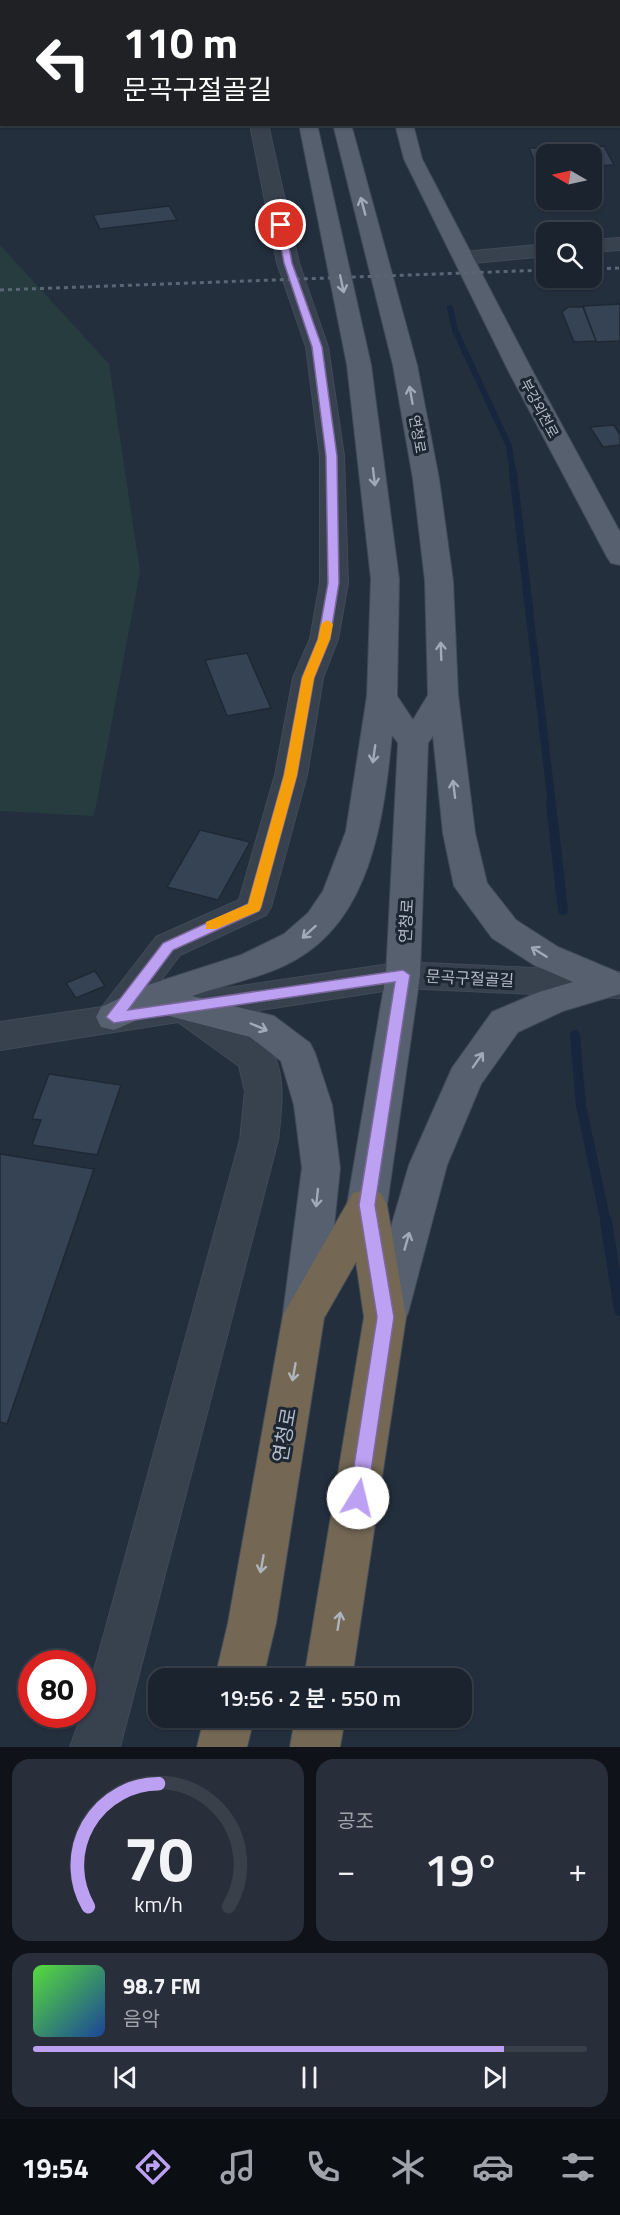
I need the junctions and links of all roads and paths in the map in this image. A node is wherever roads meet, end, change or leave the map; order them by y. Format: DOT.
graph roads {
  1 [pos="259,126"];
  2 [pos="308,126"];
  3 [pos="343,126"];
  4 [pos="405,126"];
  5 [pos="620,244"];
  6 [pos="602,245"];
  7 [pos="536,251"];
  8 [pos="463,258"];
  9 [pos="620,557"];
  10 [pos="443,695"];
  11 [pos="382,696"];
  12 [pos="413,743"];
  13 [pos="403,975"];
  14 [pos="616,984"];
  15 [pos="182,1007"];
  16 [pos="114,1017"];
  17 [pos="0,1036"];
  18 [pos="367,1205"];
  19 [pos="304,1315"];
  20 [pos="385,1317"];
  21 [pos="241,1668"];
  22 [pos="330,1668"];
  23 [pos="227,1728"];
  24 [pos="318,1728"];
  25 [pos="95,1747"];
  26 [pos="222,1747"];
  27 [pos="315,1747"];
  1 -- 16 [label="street"];
  2 -- 11 [label="main road, one-way"];
  10 -- 3 [label="main road, 연청로, one-way"];
  4 -- 8 [label="main road, 부강외천로"];
  5 -- 6 [label="street"];
  7 -- 8 [label="street"];
  8 -- 9 [label="main road, 부강외천로"];
  10 -- 12 [label="main road, 연청로"];
  14 -- 10 [label="main road, one-way"];
  11 -- 12 [label="main road"];
  11 -- 16 [label="main road, one-way"];
  12 -- 13 [label="main road, 연청로"];
  13 -- 14 [label="street, 문곡구절골길"];
  13 -- 15 [label="street, 문곡구절골길"];
  13 -- 18 [label="main road, 연청로"];
  20 -- 14 [label="main road, one-way"];
  15 -- 16 [label="street, 문곡구절골길"];
  15 -- 19 [label="main road, one-way"];
  15 -- 25 [label="street"];
  16 -- 17 [label="street, 문곡구절골길"];
  18 -- 19 [label="highway, 연청로"];
  18 -- 20 [label="highway, 연청로"];
  19 -- 21 [label="highway, 연청로, one-way"];
  22 -- 20 [label="highway, 연청로, one-way"];
  23 -- 26 [label="highway"];
  24 -- 27 [label="highway"];
}
